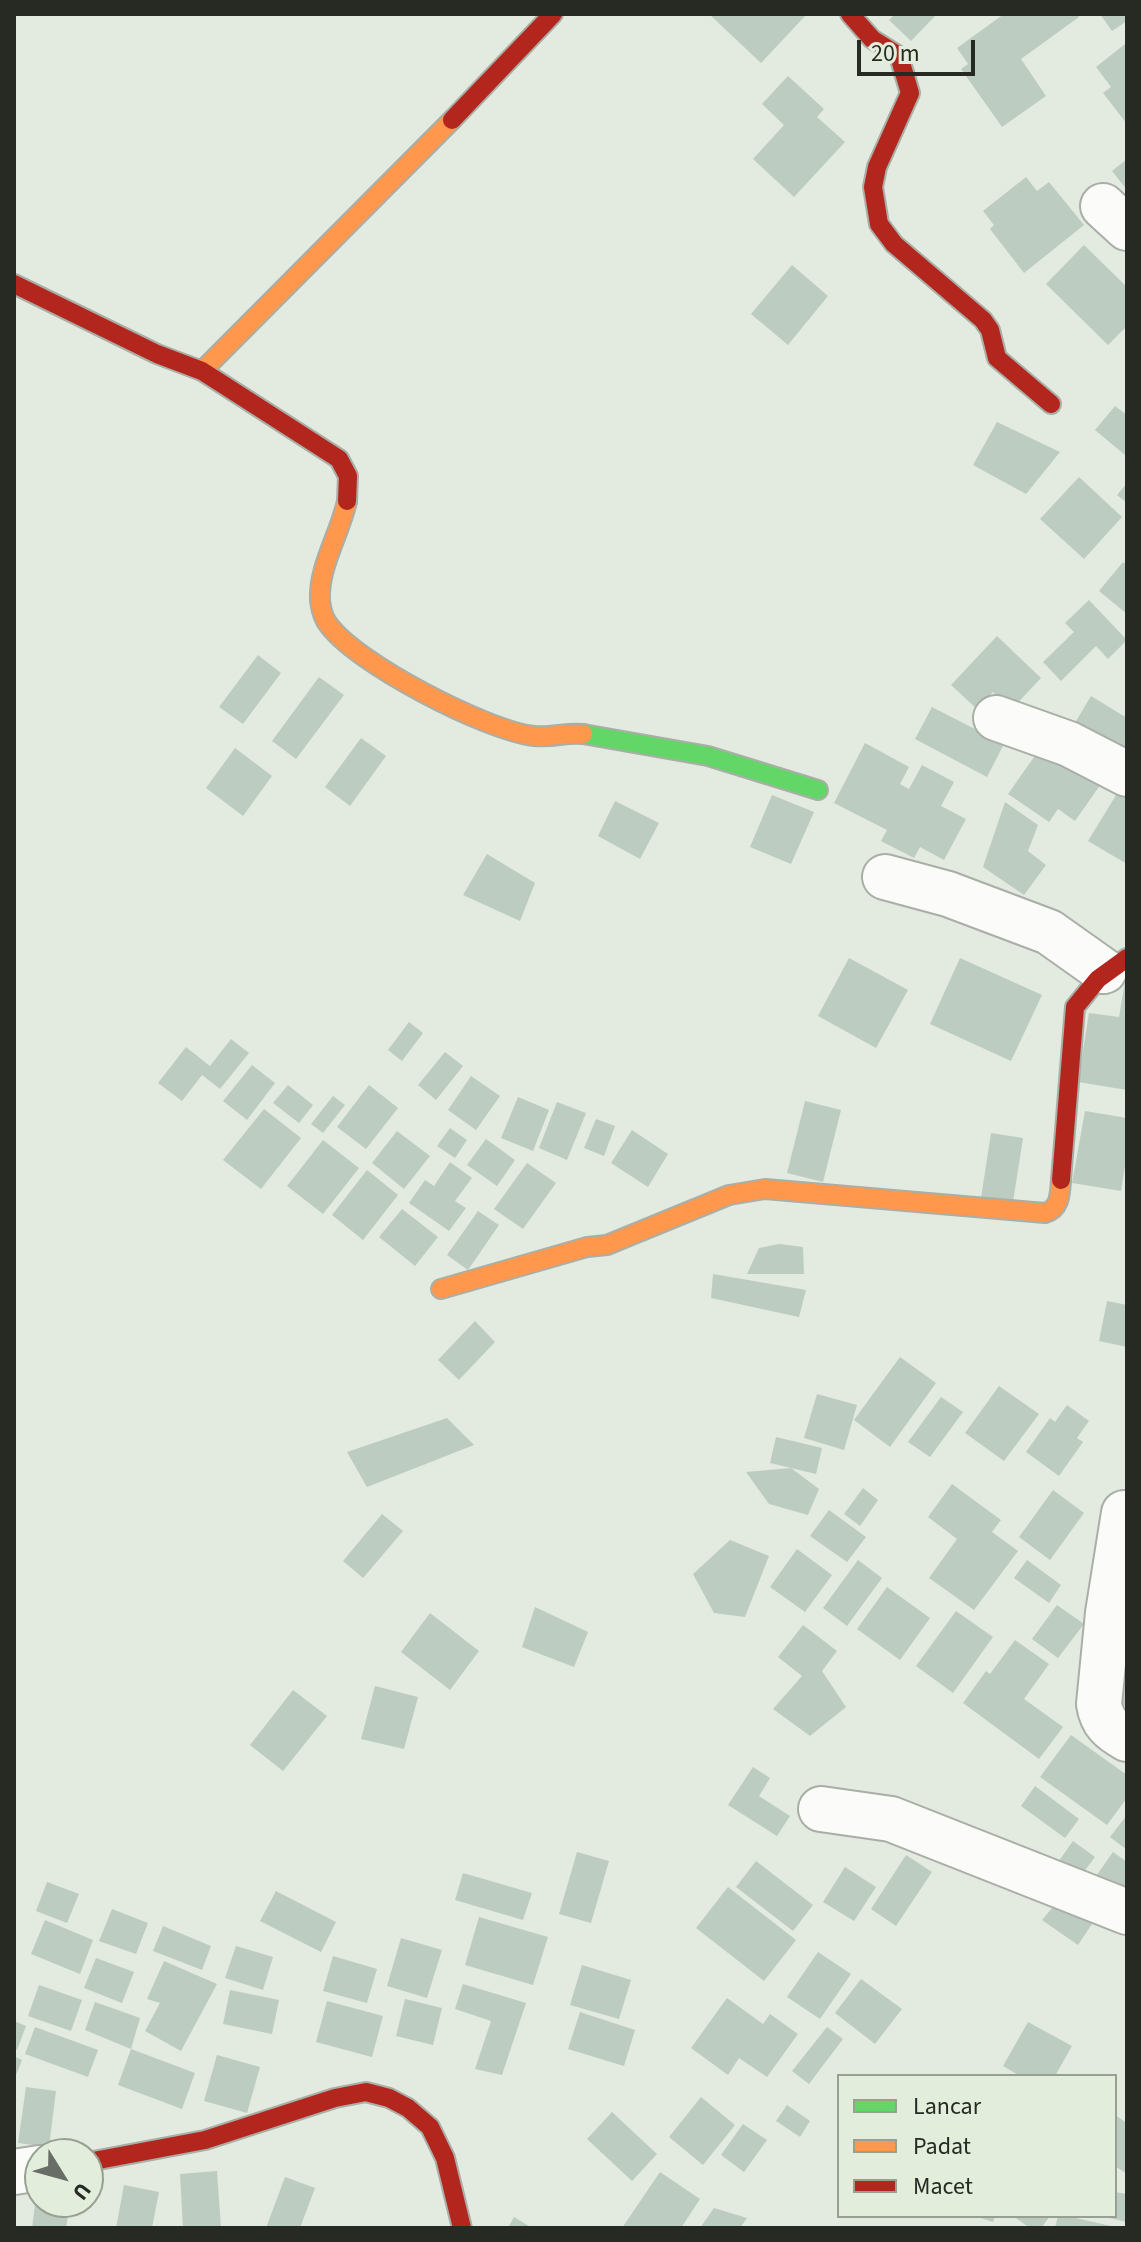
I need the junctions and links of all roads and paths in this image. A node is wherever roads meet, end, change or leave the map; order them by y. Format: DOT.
graph roads {
  1 [pos="553,14"];
  2 [pos="850,14"];
  3 [pos="14,284"];
  4 [pos="202,371"];
  5 [pos="1051,404"];
  6 [pos="996,718"];
  7 [pos="1124,768"];
  8 [pos="818,790"];
  9 [pos="885,877"];
  10 [pos="1115,964"];
  11 [pos="441,1289"];
  12 [pos="1124,1513"];
  13 [pos="1127,1739"];
  14 [pos="821,1809"];
  15 [pos="1127,1912"];
  16 [pos="104,2159"];
  17 [pos="462,2228"];
  1 -- 4 [label="street"];
  2 -- 5 [label="street"];
  3 -- 4 [label="street"];
  4 -- 8 [label="street"];
  6 -- 7 [label="street"];
  9 -- 10 [label="street"];
  10 -- 11 [label="street"];
  12 -- 13 [label="street"];
  14 -- 15 [label="street"];
  16 -- 17 [label="street"];
}
